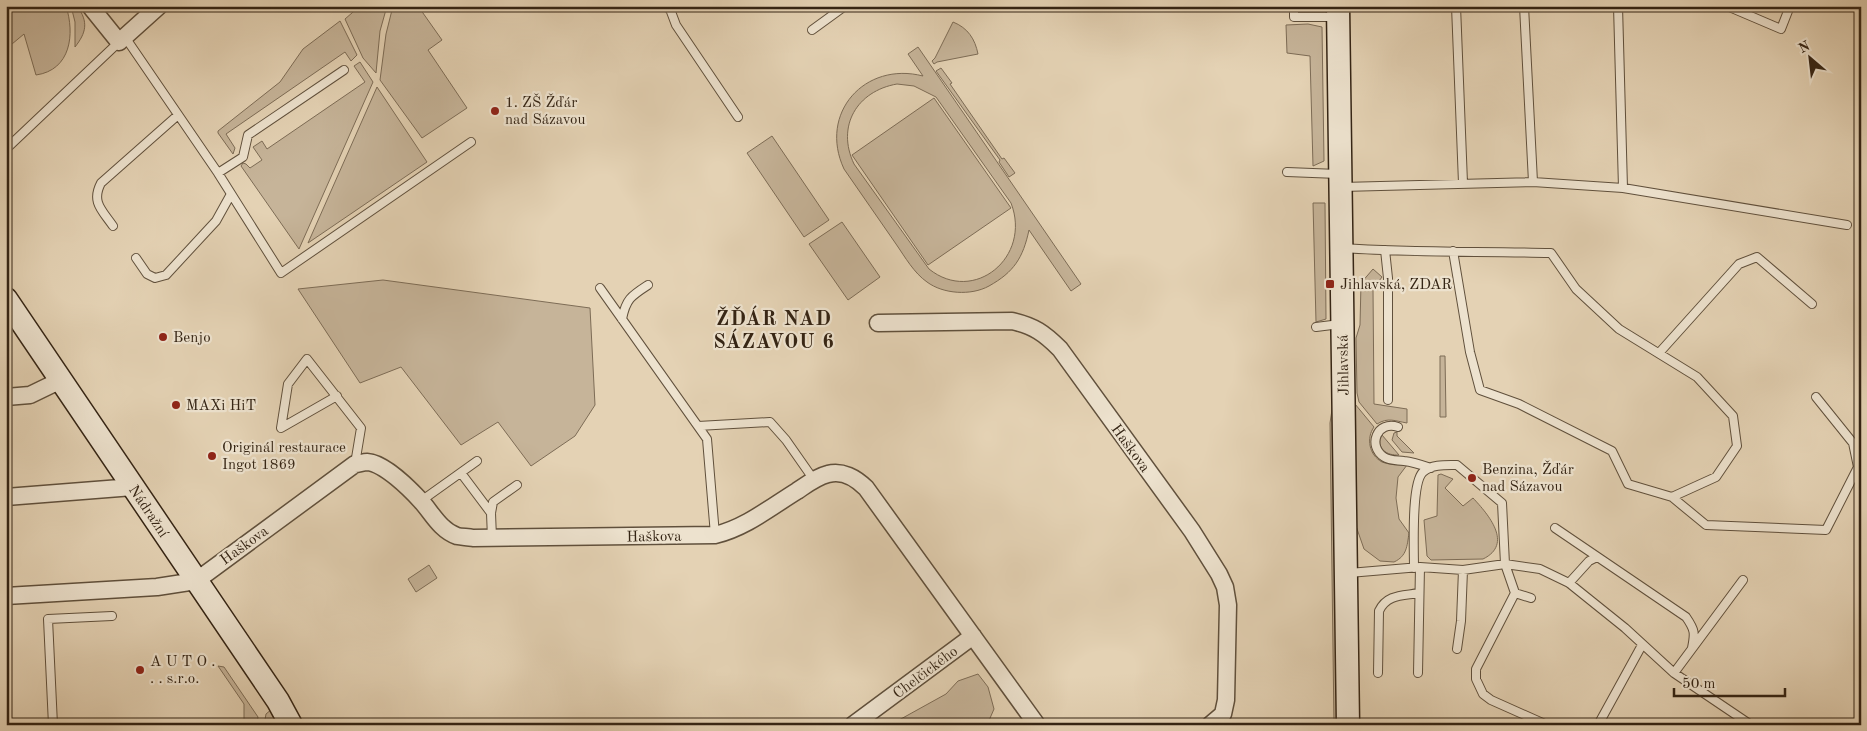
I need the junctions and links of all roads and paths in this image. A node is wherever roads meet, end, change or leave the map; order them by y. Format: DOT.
graph roads {
  1 [pos="90,6"];
  2 [pos="159,6"];
  3 [pos="845,6"];
  4 [pos="1294,6"];
  5 [pos="1456,6"];
  6 [pos="1524,6"];
  7 [pos="1618,6"];
  8 [pos="1727,6"];
  9 [pos="1790,6"];
  10 [pos="669,7"];
  11 [pos="1338,12"];
  12 [pos="812,30"];
  13 [pos="122,40"];
  14 [pos="344,70"];
  15 [pos="178,115"];
  16 [pos="738,117"];
  17 [pos="471,142"];
  18 [pos="6,149"];
  19 [pos="1287,172"];
  20 [pos="218,173"];
  21 [pos="1340,181"];
  22 [pos="1533,182"];
  23 [pos="1463,183"];
  24 [pos="1622,188"];
  25 [pos="231,194"];
  26 [pos="1847,225"];
  27 [pos="113,226"];
  28 [pos="1341,248"];
  29 [pos="1385,250"];
  30 [pos="1453,251"];
  31 [pos="136,258"];
  32 [pos="648,285"];
  33 [pos="600,288"];
  34 [pos="6,299"];
  35 [pos="1812,304"];
  36 [pos="622,319"];
  37 [pos="878,323"];
  38 [pos="1342,324"];
  39 [pos="1316,326"];
  40 [pos="1658,354"];
  41 [pos="61,380"];
  42 [pos="337,396"];
  43 [pos="6,397"];
  44 [pos="1816,397"];
  45 [pos="1388,400"];
  46 [pos="698,426"];
  47 [pos="1398,427"];
  48 [pos="477,461"];
  49 [pos="355,464"];
  50 [pos="1430,468"];
  51 [pos="461,473"];
  52 [pos="814,480"];
  53 [pos="517,485"];
  54 [pos="133,487"];
  55 [pos="6,496"];
  56 [pos="1672,497"];
  57 [pos="421,501"];
  58 [pos="491,513"];
  59 [pos="1554,528"];
  60 [pos="715,535"];
  61 [pos="492,538"];
  62 [pos="1597,557"];
  63 [pos="1505,564"];
  64 [pos="1417,567"];
  65 [pos="1463,570"];
  66 [pos="1346,573"];
  67 [pos="1743,580"];
  68 [pos="196,581"];
  69 [pos="1569,583"];
  70 [pos="1419,593"];
  71 [pos="1515,593"];
  72 [pos="6,596"];
  73 [pos="1531,598"];
  74 [pos="112,616"];
  75 [pos="973,636"];
  76 [pos="1642,645"];
  77 [pos="1692,648"];
  78 [pos="1457,649"];
  79 [pos="1378,673"];
  80 [pos="1418,673"];
  81 [pos="1674,673"];
  82 [pos="53,725"];
  83 [pos="291,725"];
  84 [pos="853,725"];
  85 [pos="1037,725"];
  86 [pos="1211,725"];
  87 [pos="1348,725"];
  88 [pos="1547,725"];
  89 [pos="1598,725"];
  90 [pos="1750,725"];
  1 -- 13 [label="street"];
  2 -- 13 [label="street"];
  3 -- 12 [label="lane"];
  4 -- 11 [label="lane"];
  5 -- 23 [label="lane"];
  6 -- 22 [label="lane"];
  7 -- 24 [label="lane"];
  8 -- 9 [label="lane"];
  10 -- 16 [label="lane"];
  11 -- 21 [label="main road, Jihlavská"];
  13 -- 15 [label="lane"];
  13 -- 18 [label="lane"];
  14 -- 20 [label="lane"];
  15 -- 20 [label="lane"];
  15 -- 27 [label="lane"];
  17 -- 25 [label="lane"];
  19 -- 21 [label="lane"];
  20 -- 25 [label="lane"];
  21 -- 23 [label="lane"];
  21 -- 28 [label="main road, Jihlavská"];
  22 -- 23 [label="lane"];
  22 -- 24 [label="lane"];
  24 -- 26 [label="lane"];
  25 -- 31 [label="lane"];
  28 -- 29 [label="lane"];
  28 -- 38 [label="main road, Jihlavská"];
  29 -- 30 [label="lane"];
  29 -- 45 [label="lane"];
  30 -- 40 [label="lane"];
  30 -- 56 [label="lane"];
  32 -- 36 [label="lane"];
  33 -- 36 [label="lane"];
  34 -- 41 [label="main road, Nádražní"];
  35 -- 40 [label="lane"];
  36 -- 46 [label="lane"];
  37 -- 86 [label="street, Haškova"];
  38 -- 39 [label="lane"];
  38 -- 66 [label="main road, Jihlavská"];
  40 -- 56 [label="lane"];
  41 -- 43 [label="street"];
  41 -- 54 [label="main road, Nádražní"];
  42 -- 42 [label="lane"];
  42 -- 49 [label="lane"];
  44 -- 56 [label="lane"];
  46 -- 52 [label="lane"];
  46 -- 60 [label="lane"];
  47 -- 50 [label="lane"];
  48 -- 51 [label="lane"];
  49 -- 57 [label="street, Haškova"];
  49 -- 68 [label="street, Haškova"];
  50 -- 63 [label="lane"];
  50 -- 64 [label="lane"];
  51 -- 57 [label="lane"];
  51 -- 58 [label="lane"];
  52 -- 60 [label="street, Haškova"];
  52 -- 75 [label="street, Haškova"];
  53 -- 58 [label="lane"];
  54 -- 55 [label="street"];
  54 -- 68 [label="main road, Nádražní"];
  57 -- 61 [label="street, Haškova"];
  58 -- 61 [label="lane"];
  59 -- 62 [label="lane"];
  60 -- 61 [label="street, Haškova"];
  62 -- 69 [label="lane"];
  62 -- 77 [label="lane"];
  63 -- 65 [label="lane"];
  63 -- 69 [label="lane"];
  63 -- 71 [label="lane"];
  64 -- 65 [label="lane"];
  64 -- 66 [label="lane"];
  64 -- 70 [label="lane"];
  65 -- 78 [label="lane"];
  66 -- 87 [label="main road, Jihlavská"];
  67 -- 77 [label="lane"];
  68 -- 72 [label="street"];
  68 -- 83 [label="main road, Nádražní"];
  69 -- 76 [label="lane"];
  70 -- 79 [label="lane"];
  70 -- 80 [label="lane"];
  71 -- 73 [label="lane"];
  71 -- 88 [label="lane"];
  74 -- 82 [label="lane"];
  75 -- 84 [label="street, Chelčického"];
  75 -- 85 [label="street, Haškova"];
  76 -- 81 [label="lane"];
  76 -- 89 [label="lane"];
  77 -- 81 [label="lane"];
  81 -- 90 [label="lane"];
}
